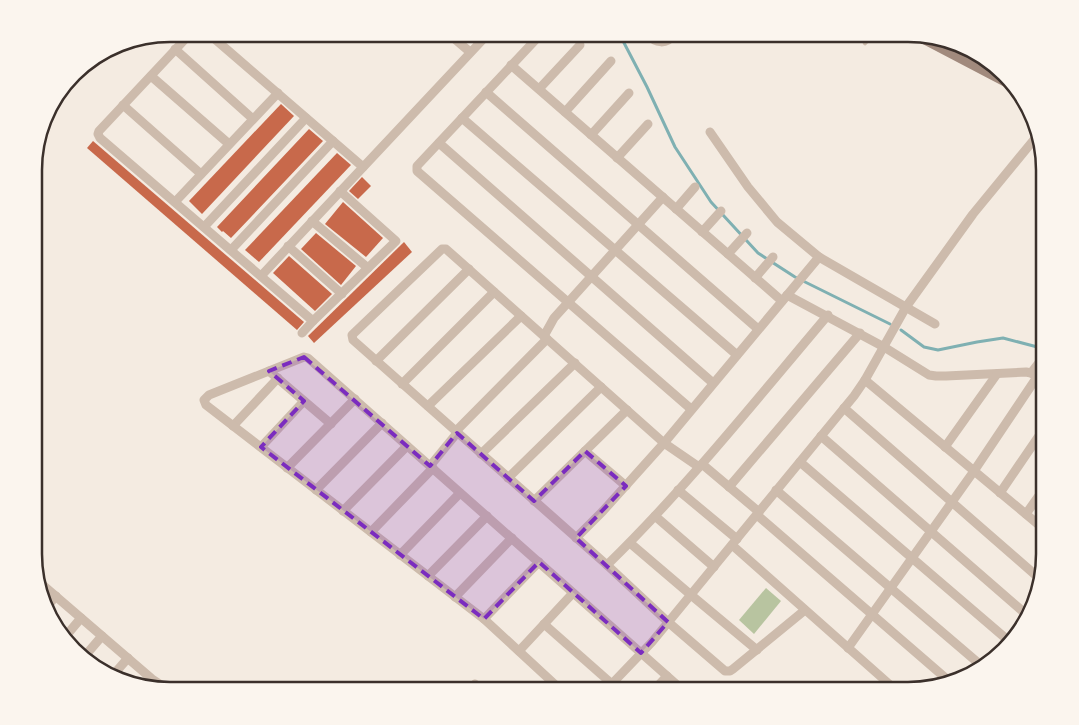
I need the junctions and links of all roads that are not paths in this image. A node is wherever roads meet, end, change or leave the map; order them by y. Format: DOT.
graph roads {
  1 [pos="182,43"];
  2 [pos="219,43"];
  3 [pos="459,43"];
  4 [pos="479,43"];
  5 [pos="533,43"];
  6 [pos="580,45"];
  7 [pos="941,47"];
  8 [pos="176,49"];
  9 [pos="470,52"];
  10 [pos="611,61"];
  11 [pos="511,65"];
  12 [pos="993,74"];
  13 [pos="151,76"];
  14 [pos="539,89"];
  15 [pos="486,92"];
  16 [pos="278,93"];
  17 [pos="629,93"];
  18 [pos="123,105"];
  19 [pos="565,112"];
  20 [pos="306,118"];
  21 [pos="462,118"];
  22 [pos="253,119"];
  23 [pos="648,124"];
  24 [pos="710,132"];
  25 [pos="591,134"];
  26 [pos="333,141"];
  27 [pos="1033,141"];
  28 [pos="439,143"];
  29 [pos="229,144"];
  30 [pos="617,158"];
  31 [pos="363,166"];
  32 [pos="201,174"];
  33 [pos="695,187"];
  34 [pos="340,191"];
  35 [pos="663,197"];
  36 [pos="175,202"];
  37 [pos="676,209"];
  38 [pos="721,211"];
  39 [pos="312,221"];
  40 [pos="638,224"];
  41 [pos="204,227"];
  42 [pos="702,232"];
  43 [pos="747,233"];
  44 [pos="288,246"];
  45 [pos="231,250"];
  46 [pos="615,250"];
  47 [pos="728,254"];
  48 [pos="773,257"];
  49 [pos="819,257"];
  50 [pos="368,268"];
  51 [pos="469,269"];
  52 [pos="261,276"];
  53 [pos="592,276"];
  54 [pos="755,278"];
  55 [pos="494,292"];
  56 [pos="342,294"];
  57 [pos="785,298"];
  58 [pos="568,302"];
  59 [pos="906,307"];
  60 [pos="521,316"];
  61 [pos="828,316"];
  62 [pos="313,321"];
  63 [pos="935,324"];
  64 [pos="758,329"];
  65 [pos="302,333"];
  66 [pos="860,333"];
  67 [pos="546,338"];
  68 [pos="884,347"];
  69 [pos="737,355"];
  70 [pos="376,361"];
  71 [pos="574,363"];
  72 [pos="269,371"];
  73 [pos="997,374"];
  74 [pos="1036,377"];
  75 [pos="278,378"];
  76 [pos="865,380"];
  77 [pos="1036,381"];
  78 [pos="713,383"];
  79 [pos="402,384"];
  80 [pos="601,387"];
  81 [pos="355,399"];
  82 [pos="304,401"];
  83 [pos="428,406"];
  84 [pos="844,408"];
  85 [pos="628,410"];
  86 [pos="692,410"];
  87 [pos="382,423"];
  88 [pos="331,424"];
  89 [pos="233,426"];
  90 [pos="456,432"];
  91 [pos="821,436"];
  92 [pos="1036,440"];
  93 [pos="664,443"];
  94 [pos="408,446"];
  95 [pos="945,447"];
  96 [pos="261,448"];
  97 [pos="585,451"];
  98 [pos="482,454"];
  99 [pos="800,462"];
  100 [pos="700,466"];
  101 [pos="431,467"];
  102 [pos="287,468"];
  103 [pos="974,471"];
  104 [pos="508,478"];
  105 [pos="626,486"];
  106 [pos="729,487"];
  107 [pos="316,490"];
  108 [pos="678,490"];
  109 [pos="776,490"];
  110 [pos="460,493"];
  111 [pos="1000,493"];
  112 [pos="1036,500"];
  113 [pos="534,501"];
  114 [pos="952,502"];
  115 [pos="343,511"];
  116 [pos="758,513"];
  117 [pos="1026,514"];
  118 [pos="486,516"];
  119 [pos="655,516"];
  120 [pos="1036,522"];
  121 [pos="931,531"];
  122 [pos="371,532"];
  123 [pos="512,538"];
  124 [pos="576,538"];
  125 [pos="734,542"];
  126 [pos="630,543"];
  127 [pos="400,555"];
  128 [pos="912,558"];
  129 [pos="539,562"];
  130 [pos="607,566"];
  131 [pos="714,567"];
  132 [pos="1035,574"];
  133 [pos="428,576"];
  134 [pos="891,588"];
  135 [pos="47,589"];
  136 [pos="573,593"];
  137 [pos="690,595"];
  138 [pos="56,596"];
  139 [pos="455,597"];
  140 [pos="52,602"];
  141 [pos="805,610"];
  142 [pos="1023,611"];
  143 [pos="872,614"];
  144 [pos="82,618"];
  145 [pos="484,619"];
  146 [pos="668,622"];
  147 [pos="544,624"];
  148 [pos="69,633"];
  149 [pos="102,636"];
  150 [pos="1006,638"];
  151 [pos="848,648"];
  152 [pos="756,650"];
  153 [pos="519,651"];
  154 [pos="88,652"];
  155 [pos="641,654"];
  156 [pos="128,658"];
  157 [pos="977,662"];
  158 [pos="117,670"];
  159 [pos="667,676"];
  160 [pos="945,677"];
  161 [pos="148,680"];
  162 [pos="552,682"];
  163 [pos="602,682"];
  164 [pos="614,682"];
  165 [pos="662,682"];
  166 [pos="674,682"];
  167 [pos="887,682"];
  1 -- 8 [label="street"];
  2 -- 16 [label="street"];
  3 -- 9 [label="street"];
  4 -- 9 [label="street"];
  5 -- 11 [label="street"];
  6 -- 14 [label="street"];
  7 -- 12 [label="main road"];
  8 -- 13 [label="street"];
  8 -- 22 [label="street"];
  9 -- 31 [label="street"];
  10 -- 19 [label="street"];
  11 -- 14 [label="street"];
  11 -- 15 [label="street"];
  13 -- 18 [label="street"];
  13 -- 29 [label="street"];
  14 -- 19 [label="street"];
  15 -- 21 [label="street"];
  15 -- 40 [label="street"];
  16 -- 20 [label="street"];
  16 -- 22 [label="street"];
  17 -- 25 [label="street"];
  18 -- 32 [label="street"];
  18 -- 36 [label="street"];
  19 -- 25 [label="street"];
  20 -- 26 [label="street"];
  20 -- 41 [label="street"];
  21 -- 28 [label="street"];
  21 -- 46 [label="street"];
  22 -- 29 [label="street"];
  23 -- 30 [label="street"];
  24 -- 49 [label="street"];
  25 -- 30 [label="street"];
  26 -- 31 [label="street"];
  26 -- 45 [label="street"];
  27 -- 59 [label="street"];
  28 -- 53 [label="street"];
  28 -- 58 [label="street"];
  29 -- 32 [label="street"];
  30 -- 35 [label="street"];
  31 -- 34 [label="street"];
  32 -- 36 [label="street"];
  33 -- 37 [label="street"];
  34 -- 39 [label="street"];
  34 -- 50 [label="street"];
  35 -- 37 [label="street"];
  35 -- 40 [label="street"];
  36 -- 41 [label="street"];
  37 -- 42 [label="street"];
  38 -- 42 [label="street"];
  39 -- 44 [label="street"];
  39 -- 50 [label="street"];
  40 -- 46 [label="street"];
  40 -- 64 [label="street"];
  41 -- 45 [label="street"];
  42 -- 47 [label="street"];
  43 -- 47 [label="street"];
  44 -- 52 [label="street"];
  44 -- 56 [label="street"];
  45 -- 52 [label="street"];
  46 -- 53 [label="street"];
  46 -- 69 [label="street"];
  47 -- 54 [label="street"];
  48 -- 54 [label="street"];
  49 -- 57 [label="street"];
  49 -- 59 [label="street"];
  50 -- 56 [label="street"];
  51 -- 55 [label="street"];
  51 -- 70 [label="street"];
  51 -- 70 [label="street"];
  52 -- 62 [label="street"];
  53 -- 58 [label="street"];
  53 -- 78 [label="street"];
  54 -- 57 [label="street"];
  55 -- 60 [label="street"];
  55 -- 79 [label="street"];
  56 -- 62 [label="street"];
  57 -- 61 [label="street"];
  57 -- 64 [label="street"];
  58 -- 67 [label="street"];
  58 -- 86 [label="street"];
  59 -- 63 [label="street"];
  59 -- 68 [label="street"];
  60 -- 67 [label="street"];
  60 -- 83 [label="street"];
  61 -- 66 [label="street"];
  61 -- 100 [label="street"];
  62 -- 65 [label="street"];
  64 -- 69 [label="street"];
  66 -- 68 [label="street"];
  66 -- 106 [label="street"];
  67 -- 71 [label="street"];
  67 -- 90 [label="street"];
  68 -- 73 [label="street"];
  68 -- 76 [label="street"];
  69 -- 78 [label="street"];
  70 -- 79 [label="street"];
  71 -- 80 [label="street"];
  71 -- 98 [label="street"];
  72 -- 75 [label="street"];
  72 -- 81 [label="street"];
  72 -- 89 [label="street"];
  73 -- 74 [label="street"];
  73 -- 95 [label="street"];
  75 -- 82 [label="street"];
  75 -- 89 [label="street"];
  76 -- 84 [label="street"];
  76 -- 95 [label="street"];
  77 -- 103 [label="street"];
  78 -- 86 [label="street"];
  79 -- 83 [label="street"];
  80 -- 85 [label="street"];
  80 -- 104 [label="street"];
  81 -- 87 [label="street"];
  81 -- 88 [label="street"];
  82 -- 88 [label="street"];
  82 -- 96 [label="street"];
  83 -- 90 [label="street"];
  84 -- 91 [label="street"];
  84 -- 114 [label="street"];
  85 -- 93 [label="street"];
  85 -- 97 [label="street"];
  86 -- 93 [label="street"];
  87 -- 94 [label="street"];
  87 -- 107 [label="street"];
  88 -- 102 [label="street"];
  89 -- 96 [label="street"];
  90 -- 98 [label="street"];
  90 -- 101 [label="street"];
  91 -- 99 [label="street"];
  91 -- 121 [label="street"];
  92 -- 111 [label="street"];
  93 -- 100 [label="street"];
  93 -- 105 [label="street"];
  94 -- 101 [label="street"];
  94 -- 115 [label="street"];
  95 -- 103 [label="street"];
  96 -- 102 [label="street"];
  97 -- 105 [label="street"];
  97 -- 113 [label="street"];
  98 -- 104 [label="street"];
  99 -- 109 [label="street"];
  99 -- 128 [label="street"];
  100 -- 106 [label="street"];
  100 -- 108 [label="street"];
  101 -- 110 [label="street"];
  101 -- 122 [label="street"];
  102 -- 107 [label="street"];
  103 -- 111 [label="street"];
  103 -- 114 [label="street"];
  104 -- 113 [label="street"];
  105 -- 124 [label="street"];
  106 -- 116 [label="street"];
  107 -- 115 [label="street"];
  108 -- 119 [label="street"];
  108 -- 125 [label="street"];
  109 -- 116 [label="street"];
  109 -- 134 [label="street"];
  110 -- 118 [label="street"];
  110 -- 127 [label="street"];
  111 -- 117 [label="street"];
  112 -- 117 [label="street"];
  113 -- 124 [label="street"];
  114 -- 121 [label="street"];
  114 -- 132 [label="street"];
  115 -- 122 [label="street"];
  116 -- 125 [label="street"];
  116 -- 143 [label="street"];
  117 -- 120 [label="street"];
  118 -- 123 [label="street"];
  118 -- 133 [label="street"];
  119 -- 126 [label="street"];
  119 -- 131 [label="street"];
  121 -- 128 [label="street"];
  121 -- 142 [label="street"];
  122 -- 127 [label="street"];
  123 -- 129 [label="street"];
  123 -- 139 [label="street"];
  124 -- 130 [label="street"];
  125 -- 131 [label="street"];
  125 -- 141 [label="street"];
  126 -- 130 [label="street"];
  126 -- 137 [label="street"];
  127 -- 133 [label="street"];
  128 -- 134 [label="street"];
  128 -- 150 [label="street"];
  129 -- 136 [label="street"];
  129 -- 145 [label="street"];
  130 -- 146 [label="street"];
  131 -- 137 [label="street"];
  133 -- 139 [label="street"];
  134 -- 143 [label="street"];
  134 -- 157 [label="street"];
  135 -- 138 [label="street"];
  136 -- 147 [label="street"];
  136 -- 155 [label="street"];
  137 -- 146 [label="street"];
  137 -- 152 [label="street"];
  138 -- 140 [label="street"];
  138 -- 144 [label="street"];
  139 -- 145 [label="street"];
  141 -- 151 [label="street"];
  141 -- 152 [label="street"];
  143 -- 151 [label="street"];
  143 -- 160 [label="street"];
  144 -- 148 [label="street"];
  144 -- 149 [label="street"];
  145 -- 153 [label="street"];
  146 -- 152 [label="street"];
  146 -- 155 [label="street"];
  147 -- 153 [label="street"];
  147 -- 163 [label="street"];
  149 -- 154 [label="street"];
  149 -- 156 [label="street"];
  151 -- 167 [label="street"];
  153 -- 162 [label="street"];
  155 -- 159 [label="street"];
  155 -- 164 [label="street"];
  156 -- 158 [label="street"];
  156 -- 161 [label="street"];
  159 -- 165 [label="street"];
  159 -- 166 [label="street"];
}
